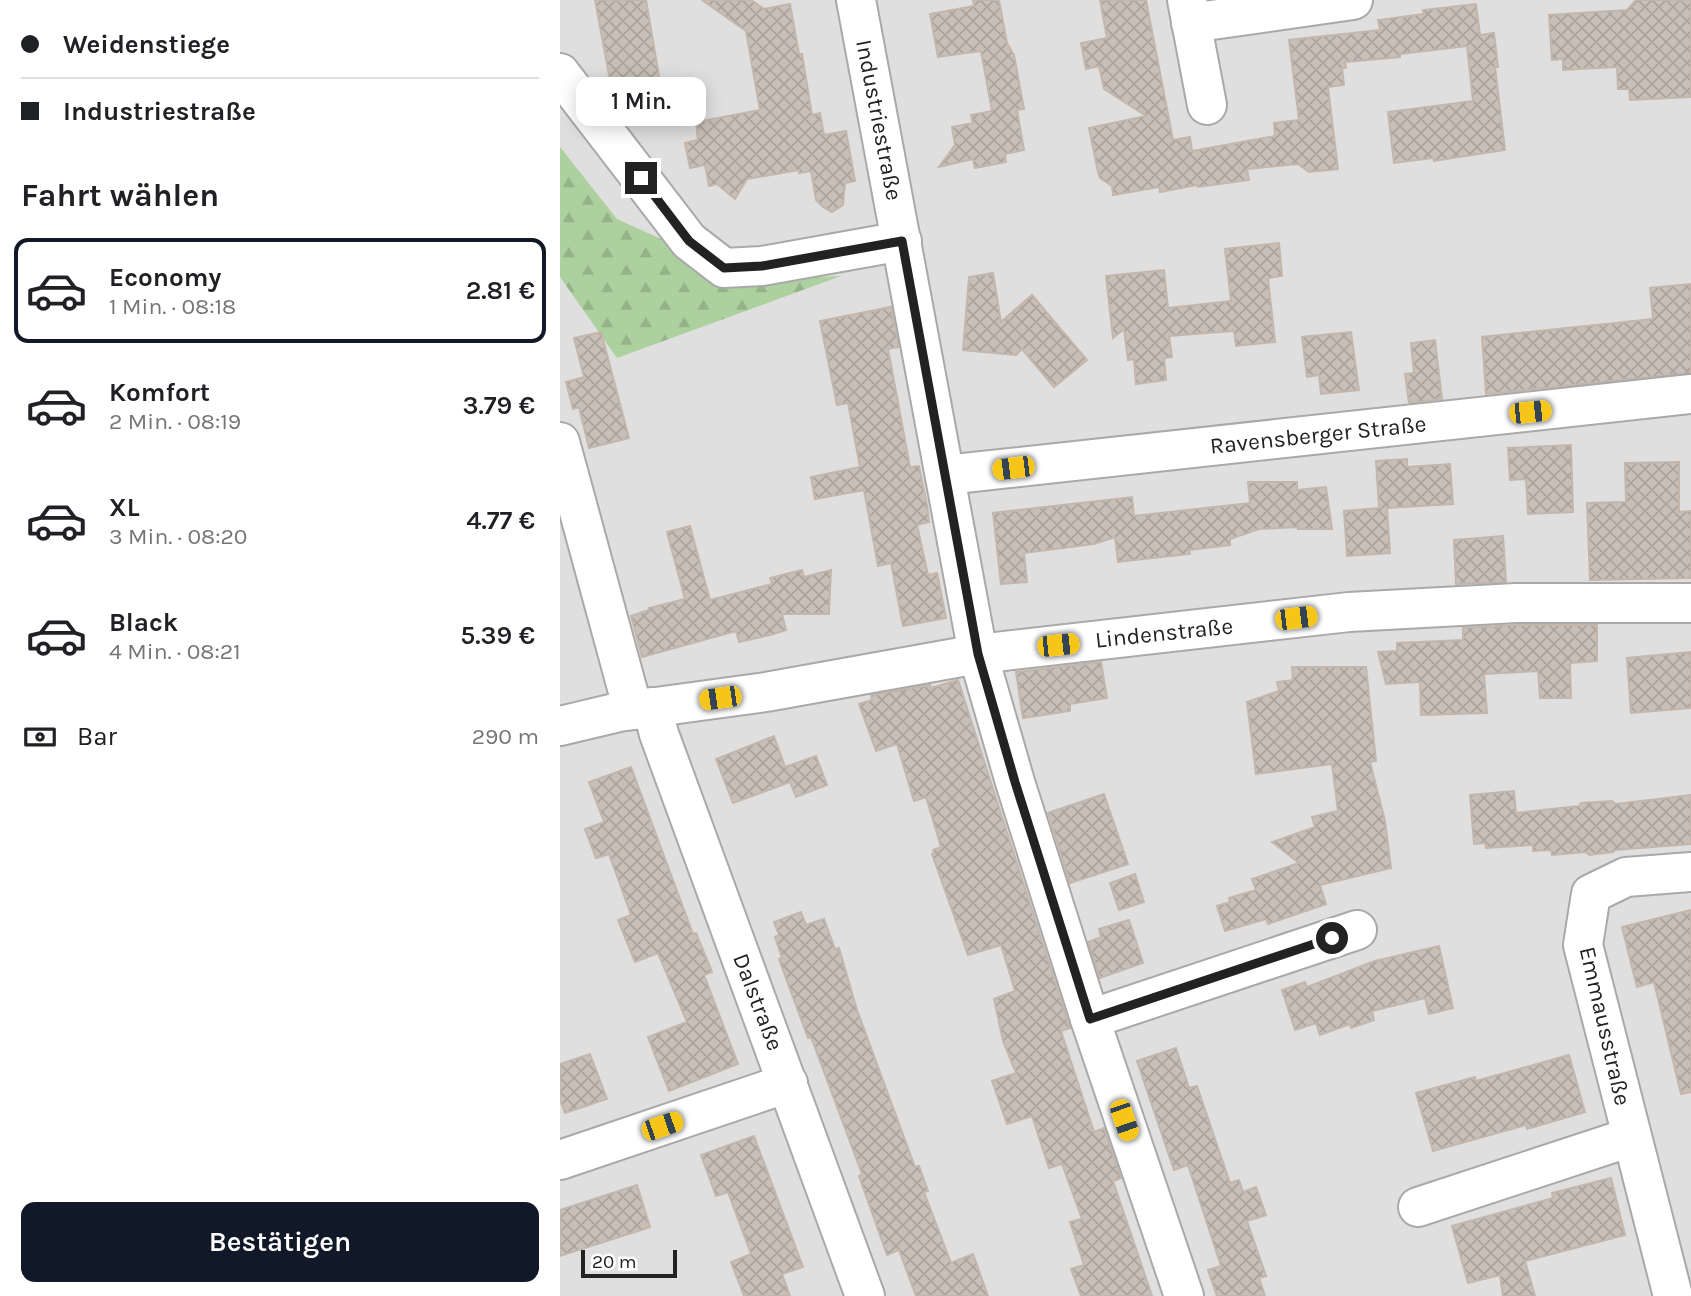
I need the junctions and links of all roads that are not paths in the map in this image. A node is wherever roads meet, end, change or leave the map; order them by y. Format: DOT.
graph roads {
  1 [pos="856,0"];
  2 [pos="1353,0"];
  3 [pos="1189,11"];
  4 [pos="560,74"];
  5 [pos="1207,105"];
  6 [pos="902,241"];
  7 [pos="1691,394"];
  8 [pos="560,442"];
  9 [pos="945,475"];
  10 [pos="1691,603"];
  11 [pos="978,654"];
  12 [pos="643,709"];
  13 [pos="560,726"];
  14 [pos="1691,872"];
  15 [pos="1357,930"];
  16 [pos="1090,1019"];
  17 [pos="788,1083"];
  18 [pos="1631,1137"];
  19 [pos="560,1160"];
  20 [pos="1418,1207"];
  21 [pos="865,1296"];
  22 [pos="1184,1296"];
  23 [pos="1673,1296"];
  1 -- 6 [label="street, Industriestraße"];
  2 -- 3 [label="street"];
  3 -- 5 [label="street"];
  4 -- 6 [label="street"];
  6 -- 9 [label="street, Industriestraße"];
  7 -- 9 [label="street, Ravensberger Straße"];
  8 -- 12 [label="street, Dalstraße"];
  9 -- 11 [label="street, Industriestraße"];
  10 -- 11 [label="street, Lindenstraße"];
  11 -- 12 [label="street, Lindenstraße"];
  11 -- 16 [label="street, Industriestraße"];
  12 -- 13 [label="street, Lindenstraße"];
  12 -- 17 [label="street, Dalstraße"];
  14 -- 18 [label="street, Emmausstraße"];
  15 -- 16 [label="street"];
  16 -- 22 [label="street, Industriestraße"];
  17 -- 19 [label="street"];
  17 -- 21 [label="street, Dalstraße"];
  18 -- 20 [label="street, Emmausstraße"];
  18 -- 23 [label="street, Emmausstraße"];
}
